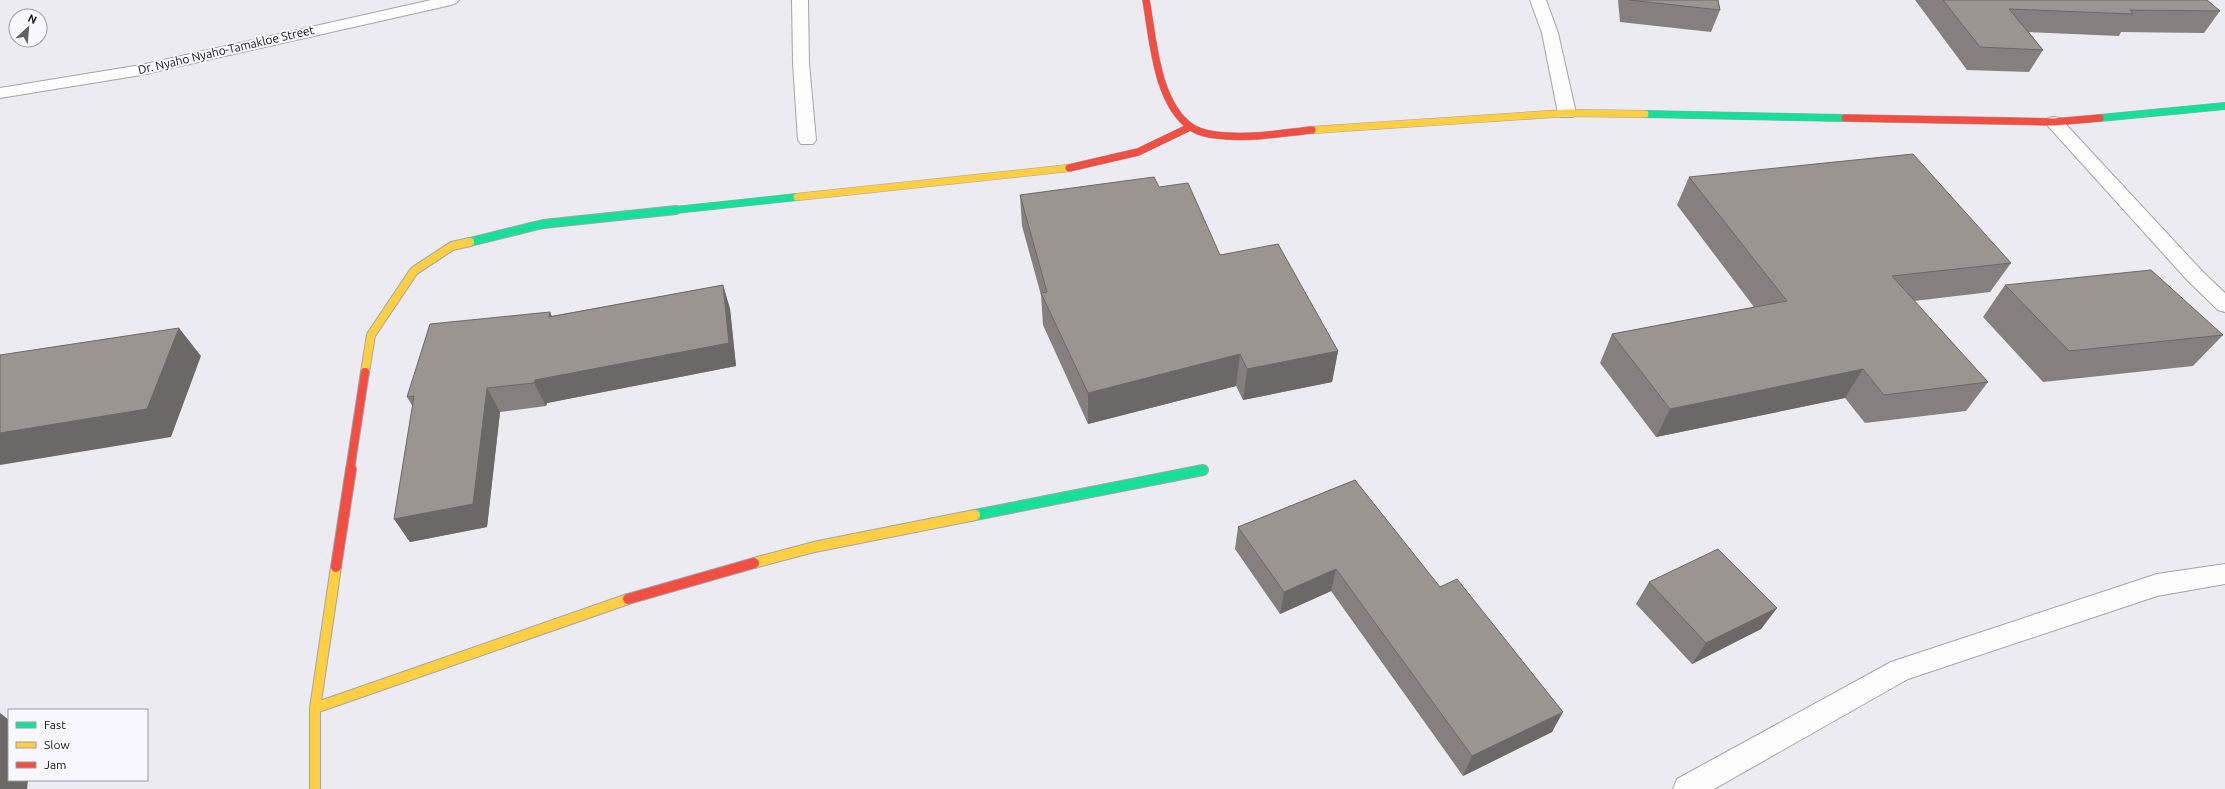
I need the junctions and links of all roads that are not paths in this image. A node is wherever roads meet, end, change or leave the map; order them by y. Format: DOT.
graph roads {
  1 [pos="451,0"];
  2 [pos="800,0"];
  3 [pos="1146,0"];
  4 [pos="1538,0"];
  5 [pos="0,93"];
  6 [pos="2225,106"];
  7 [pos="1567,113"];
  8 [pos="2054,122"];
  9 [pos="1190,127"];
  10 [pos="807,140"];
  11 [pos="2225,305"];
  12 [pos="1204,470"];
  13 [pos="2225,574"];
  14 [pos="315,708"];
  15 [pos="315,789"];
  16 [pos="1687,789"];
  1 -- 5 [label="street, Dr. Nyaho Nyaho-Tamakloe Street"];
  2 -- 10 [label="street"];
  3 -- 9 [label="street"];
  4 -- 7 [label="street"];
  6 -- 8 [label="street"];
  7 -- 8 [label="street"];
  7 -- 9 [label="street"];
  8 -- 11 [label="street"];
  9 -- 14 [label="street"];
  12 -- 14 [label="street"];
  13 -- 16 [label="street"];
  14 -- 15 [label="street"];
}
